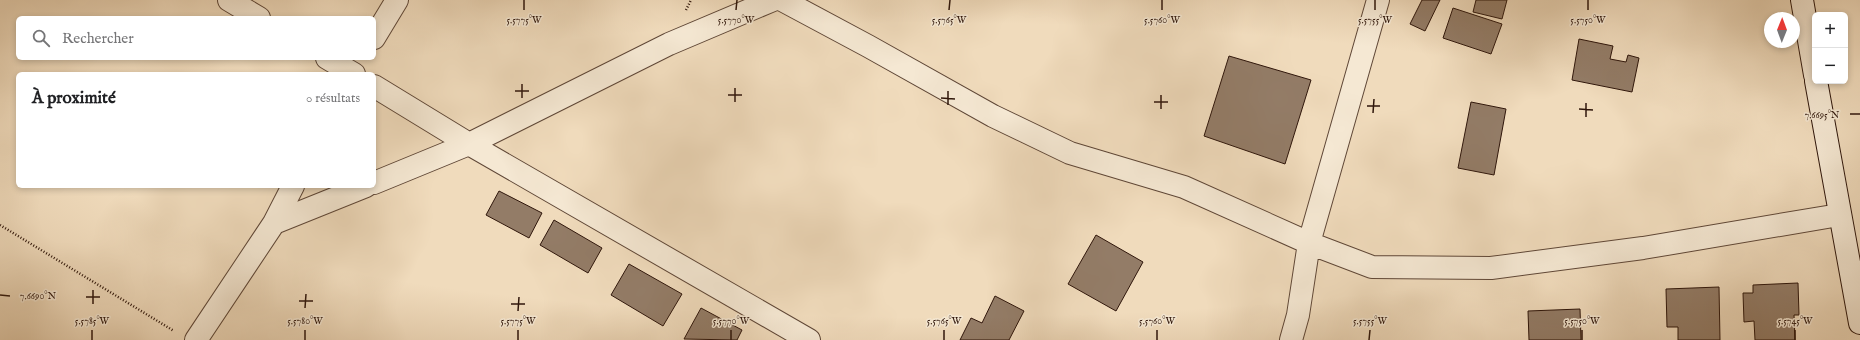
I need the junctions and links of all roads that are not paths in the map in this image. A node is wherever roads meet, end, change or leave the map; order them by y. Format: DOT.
graph roads {
  1 [pos="229,0"];
  2 [pos="397,0"];
  3 [pos="773,0"];
  4 [pos="782,0"];
  5 [pos="1378,0"];
  6 [pos="1802,0"];
  7 [pos="256,16"];
  8 [pos="376,35"];
  9 [pos="1812,58"];
  10 [pos="330,60"];
  11 [pos="361,60"];
  12 [pos="350,72"];
  13 [pos="354,72"];
  14 [pos="1817,84"];
  15 [pos="376,87"];
  16 [pos="469,144"];
  17 [pos="376,182"];
  18 [pos="292,188"];
  19 [pos="361,188"];
  20 [pos="1839,215"];
  21 [pos="274,223"];
  22 [pos="1308,243"];
  23 [pos="1860,324"];
  24 [pos="196,340"];
  25 [pos="809,340"];
  26 [pos="1291,340"];
  1 -- 7 [label="street"];
  2 -- 8 [label="street"];
  3 -- 16 [label="street"];
  4 -- 22 [label="street"];
  5 -- 22 [label="street"];
  6 -- 9 [label="street"];
  10 -- 12 [label="street"];
  11 -- 13 [label="street"];
  14 -- 20 [label="street"];
  15 -- 16 [label="street"];
  16 -- 17 [label="street"];
  16 -- 25 [label="street"];
  18 -- 21 [label="street"];
  19 -- 21 [label="street"];
  20 -- 22 [label="street"];
  20 -- 23 [label="street"];
  21 -- 24 [label="street"];
  22 -- 26 [label="street"];
}
